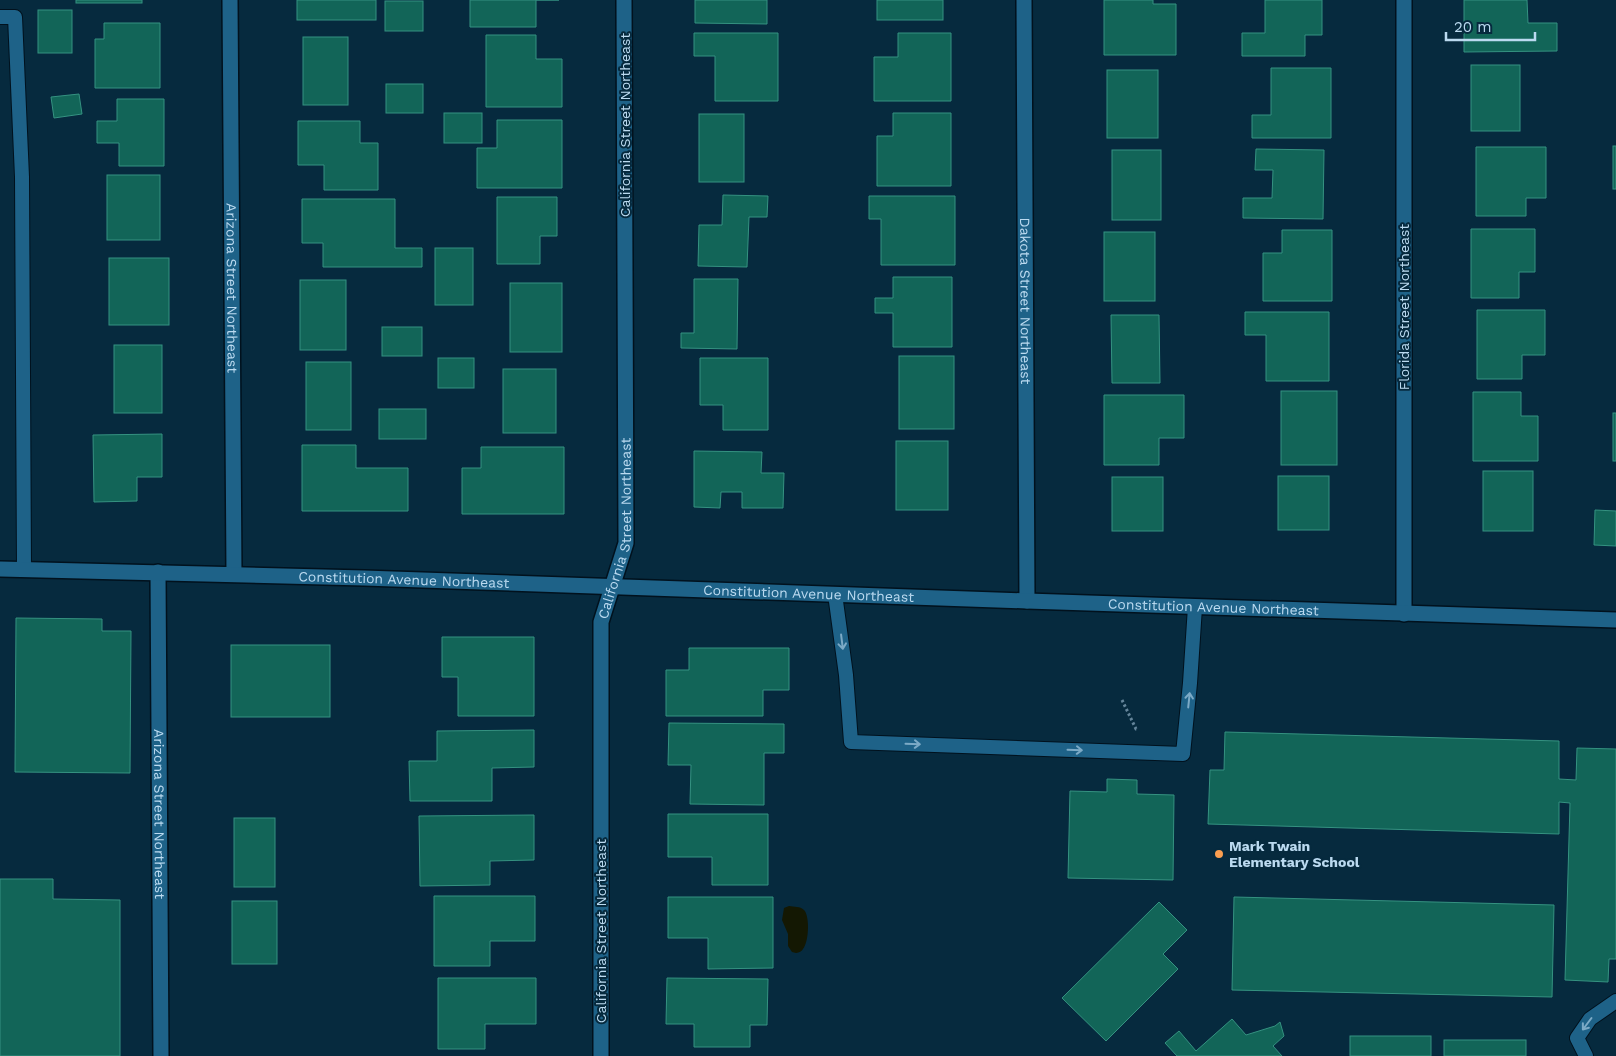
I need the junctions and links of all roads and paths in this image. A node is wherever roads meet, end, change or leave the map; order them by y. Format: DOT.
graph roads {
  1 [pos="230,0"];
  2 [pos="624,0"];
  3 [pos="1024,0"];
  4 [pos="1404,0"];
  5 [pos="0,17"];
  6 [pos="0,569"];
  7 [pos="24,570"];
  8 [pos="158,572"];
  9 [pos="234,574"];
  10 [pos="612,586"];
  11 [pos="835,594"];
  12 [pos="1027,601"];
  13 [pos="1195,607"];
  14 [pos="1404,614"];
  15 [pos="1616,620"];
  16 [pos="1122,700"];
  17 [pos="1136,729"];
  18 [pos="1616,1000"];
  19 [pos="161,1056"];
  20 [pos="601,1056"];
  21 [pos="1586,1056"];
  1 -- 9 [label="street, Arizona Street Northeast"];
  2 -- 10 [label="street, California Street Northeast"];
  3 -- 12 [label="street, Dakota Street Northeast"];
  4 -- 14 [label="street, Florida Street Northeast"];
  5 -- 7 [label="lane"];
  6 -- 7 [label="street, Constitution Avenue Northeast"];
  7 -- 8 [label="street, Constitution Avenue Northeast"];
  8 -- 9 [label="street, Constitution Avenue Northeast"];
  8 -- 19 [label="street, Arizona Street Northeast"];
  9 -- 10 [label="street, Constitution Avenue Northeast"];
  10 -- 11 [label="street, Constitution Avenue Northeast"];
  10 -- 20 [label="street, California Street Northeast"];
  11 -- 12 [label="street, Constitution Avenue Northeast"];
  11 -- 13 [label="lane, one-way"];
  12 -- 13 [label="street, Constitution Avenue Northeast"];
  13 -- 14 [label="street, Constitution Avenue Northeast"];
  14 -- 15 [label="street, Constitution Avenue Northeast"];
  16 -- 17 [label="path"];
  18 -- 21 [label="lane, one-way"];
}
